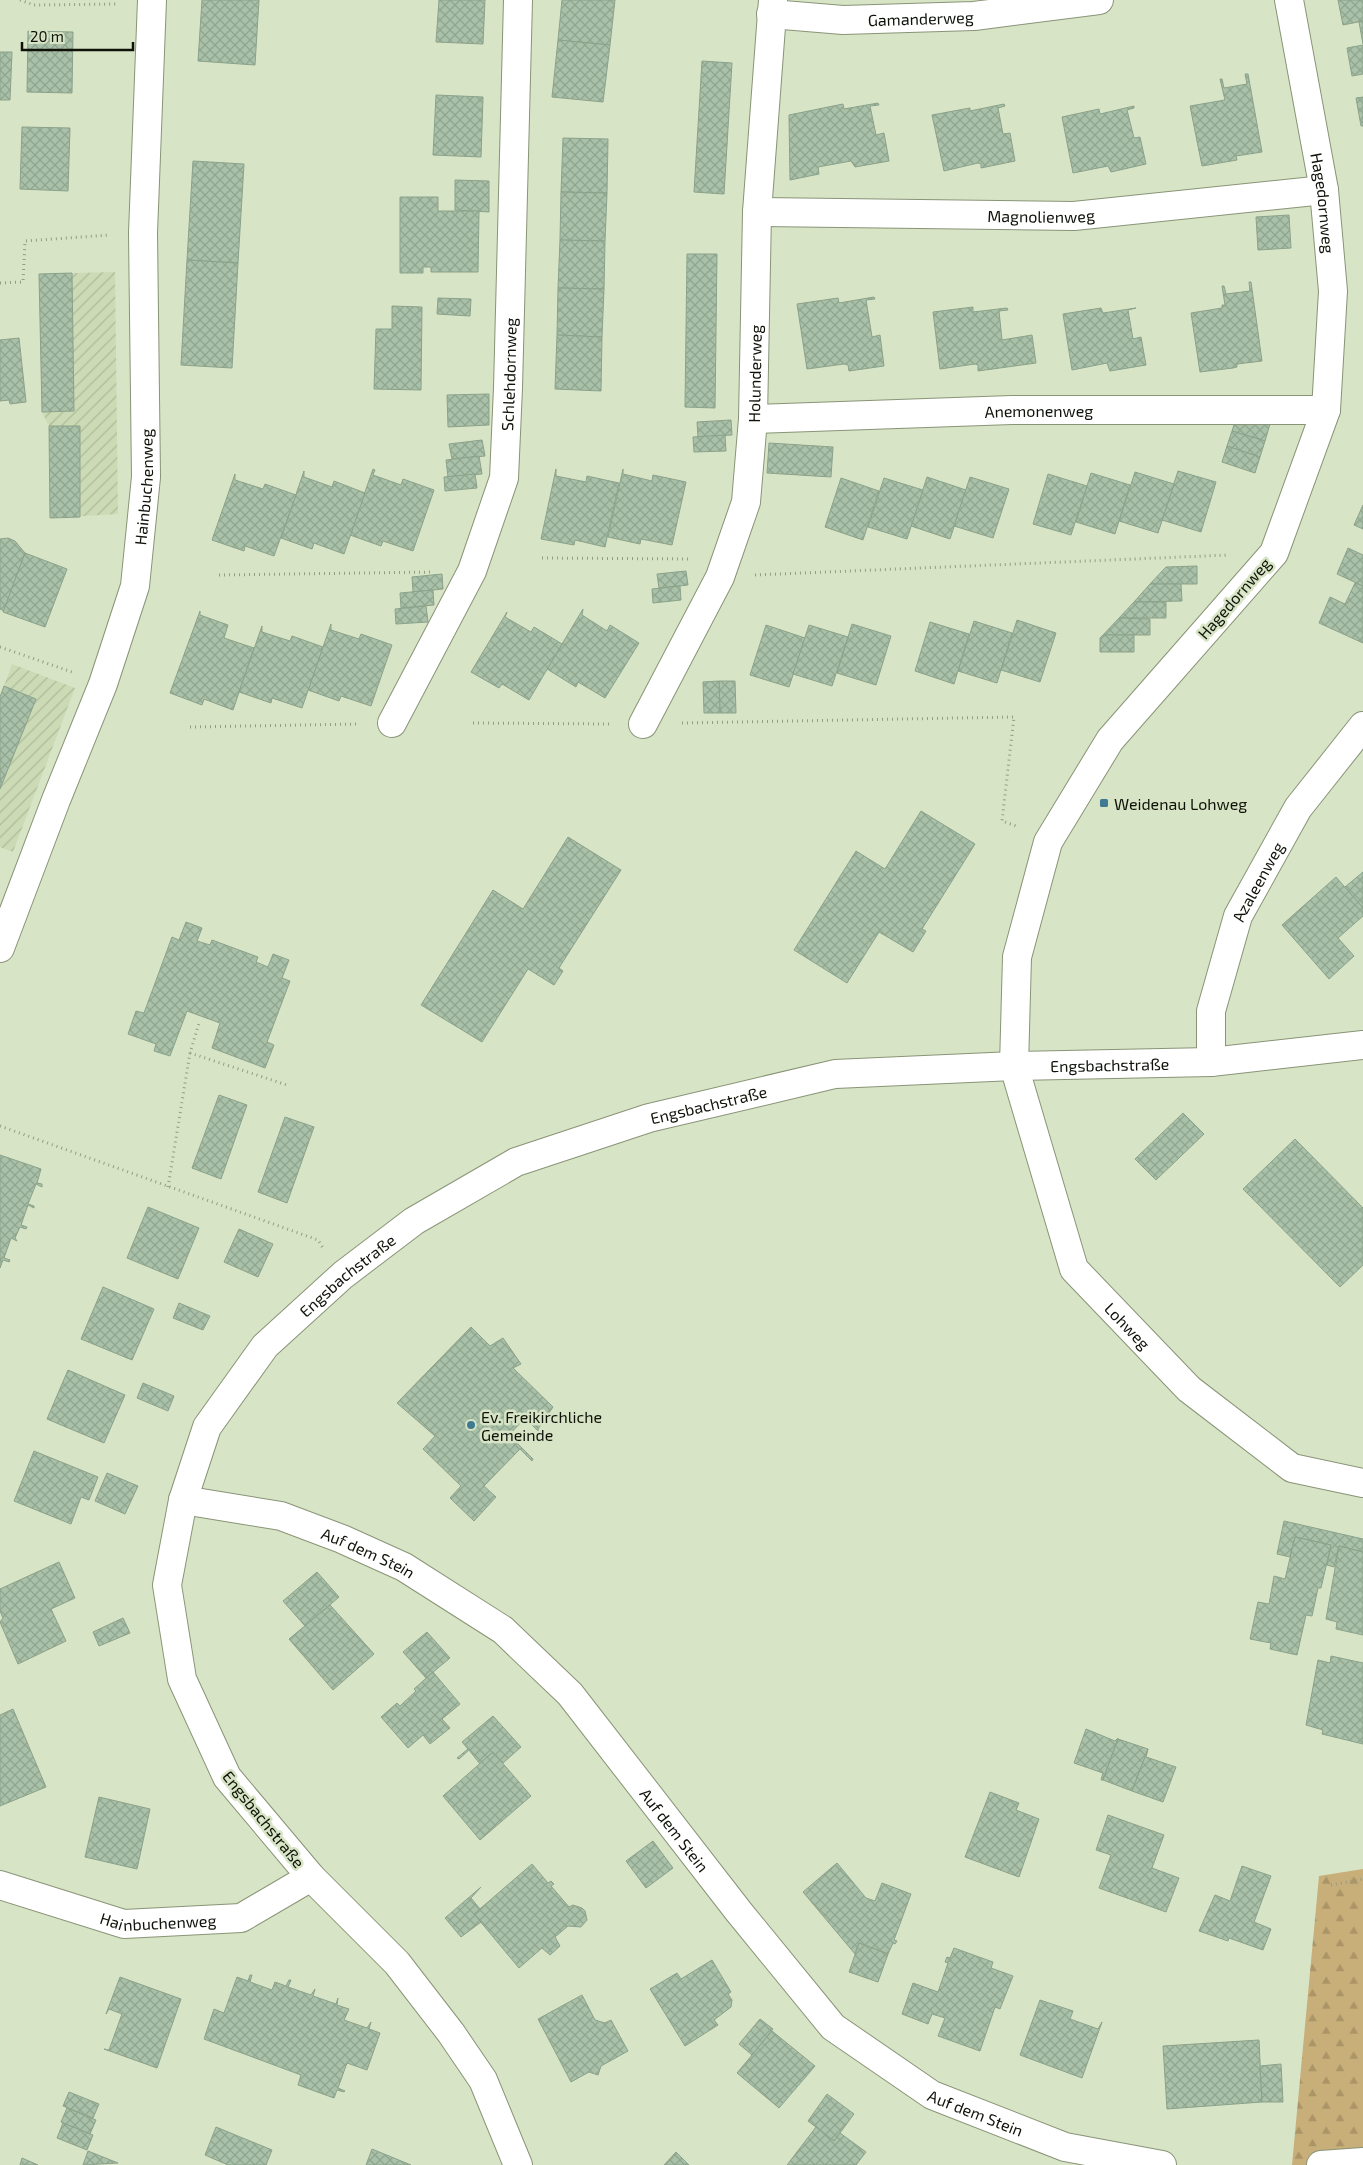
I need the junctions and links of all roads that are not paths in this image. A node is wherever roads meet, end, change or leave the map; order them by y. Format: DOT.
graph roads {
  1 [pos="518,0"];
  2 [pos="1099,0"];
  3 [pos="1289,0"];
  4 [pos="152,2"];
  5 [pos="772,7"];
  6 [pos="1324,190"];
  7 [pos="757,212"];
  8 [pos="1326,410"];
  9 [pos="753,419"];
  10 [pos="392,723"];
  11 [pos="643,724"];
  12 [pos="1363,726"];
  13 [pos="0,948"];
  14 [pos="1363,1045"];
  15 [pos="1211,1062"];
  16 [pos="1014,1066"];
  17 [pos="1363,1483"];
  18 [pos="183,1500"];
  19 [pos="311,1877"];
  20 [pos="0,1885"];
  21 [pos="1363,2162"];
  22 [pos="518,2165"];
  23 [pos="1162,2165"];
  24 [pos="1321,2165"];
  1 -- 10 [label="street, Schlehdornweg"];
  2 -- 5 [label="street, Gamanderweg"];
  3 -- 6 [label="street, Hagedornweg"];
  4 -- 13 [label="street, Hainbuchenweg"];
  5 -- 7 [label="street, Holunderweg"];
  6 -- 7 [label="street, Magnolienweg"];
  6 -- 8 [label="street, Hagedornweg"];
  7 -- 9 [label="street, Holunderweg"];
  8 -- 9 [label="street, Anemonenweg"];
  8 -- 16 [label="street, Hagedornweg"];
  9 -- 11 [label="street, Holunderweg"];
  12 -- 15 [label="street, Azaleenweg"];
  14 -- 15 [label="street, Engsbachstraße"];
  15 -- 16 [label="street, Engsbachstraße"];
  16 -- 17 [label="street, Lohweg"];
  16 -- 18 [label="street, Engsbachstraße"];
  18 -- 19 [label="street, Engsbachstraße"];
  18 -- 23 [label="street, Auf dem Stein"];
  19 -- 20 [label="street, Hainbuchenweg"];
  19 -- 22 [label="street, Engsbachstraße"];
  21 -- 24 [label="street"];
}
